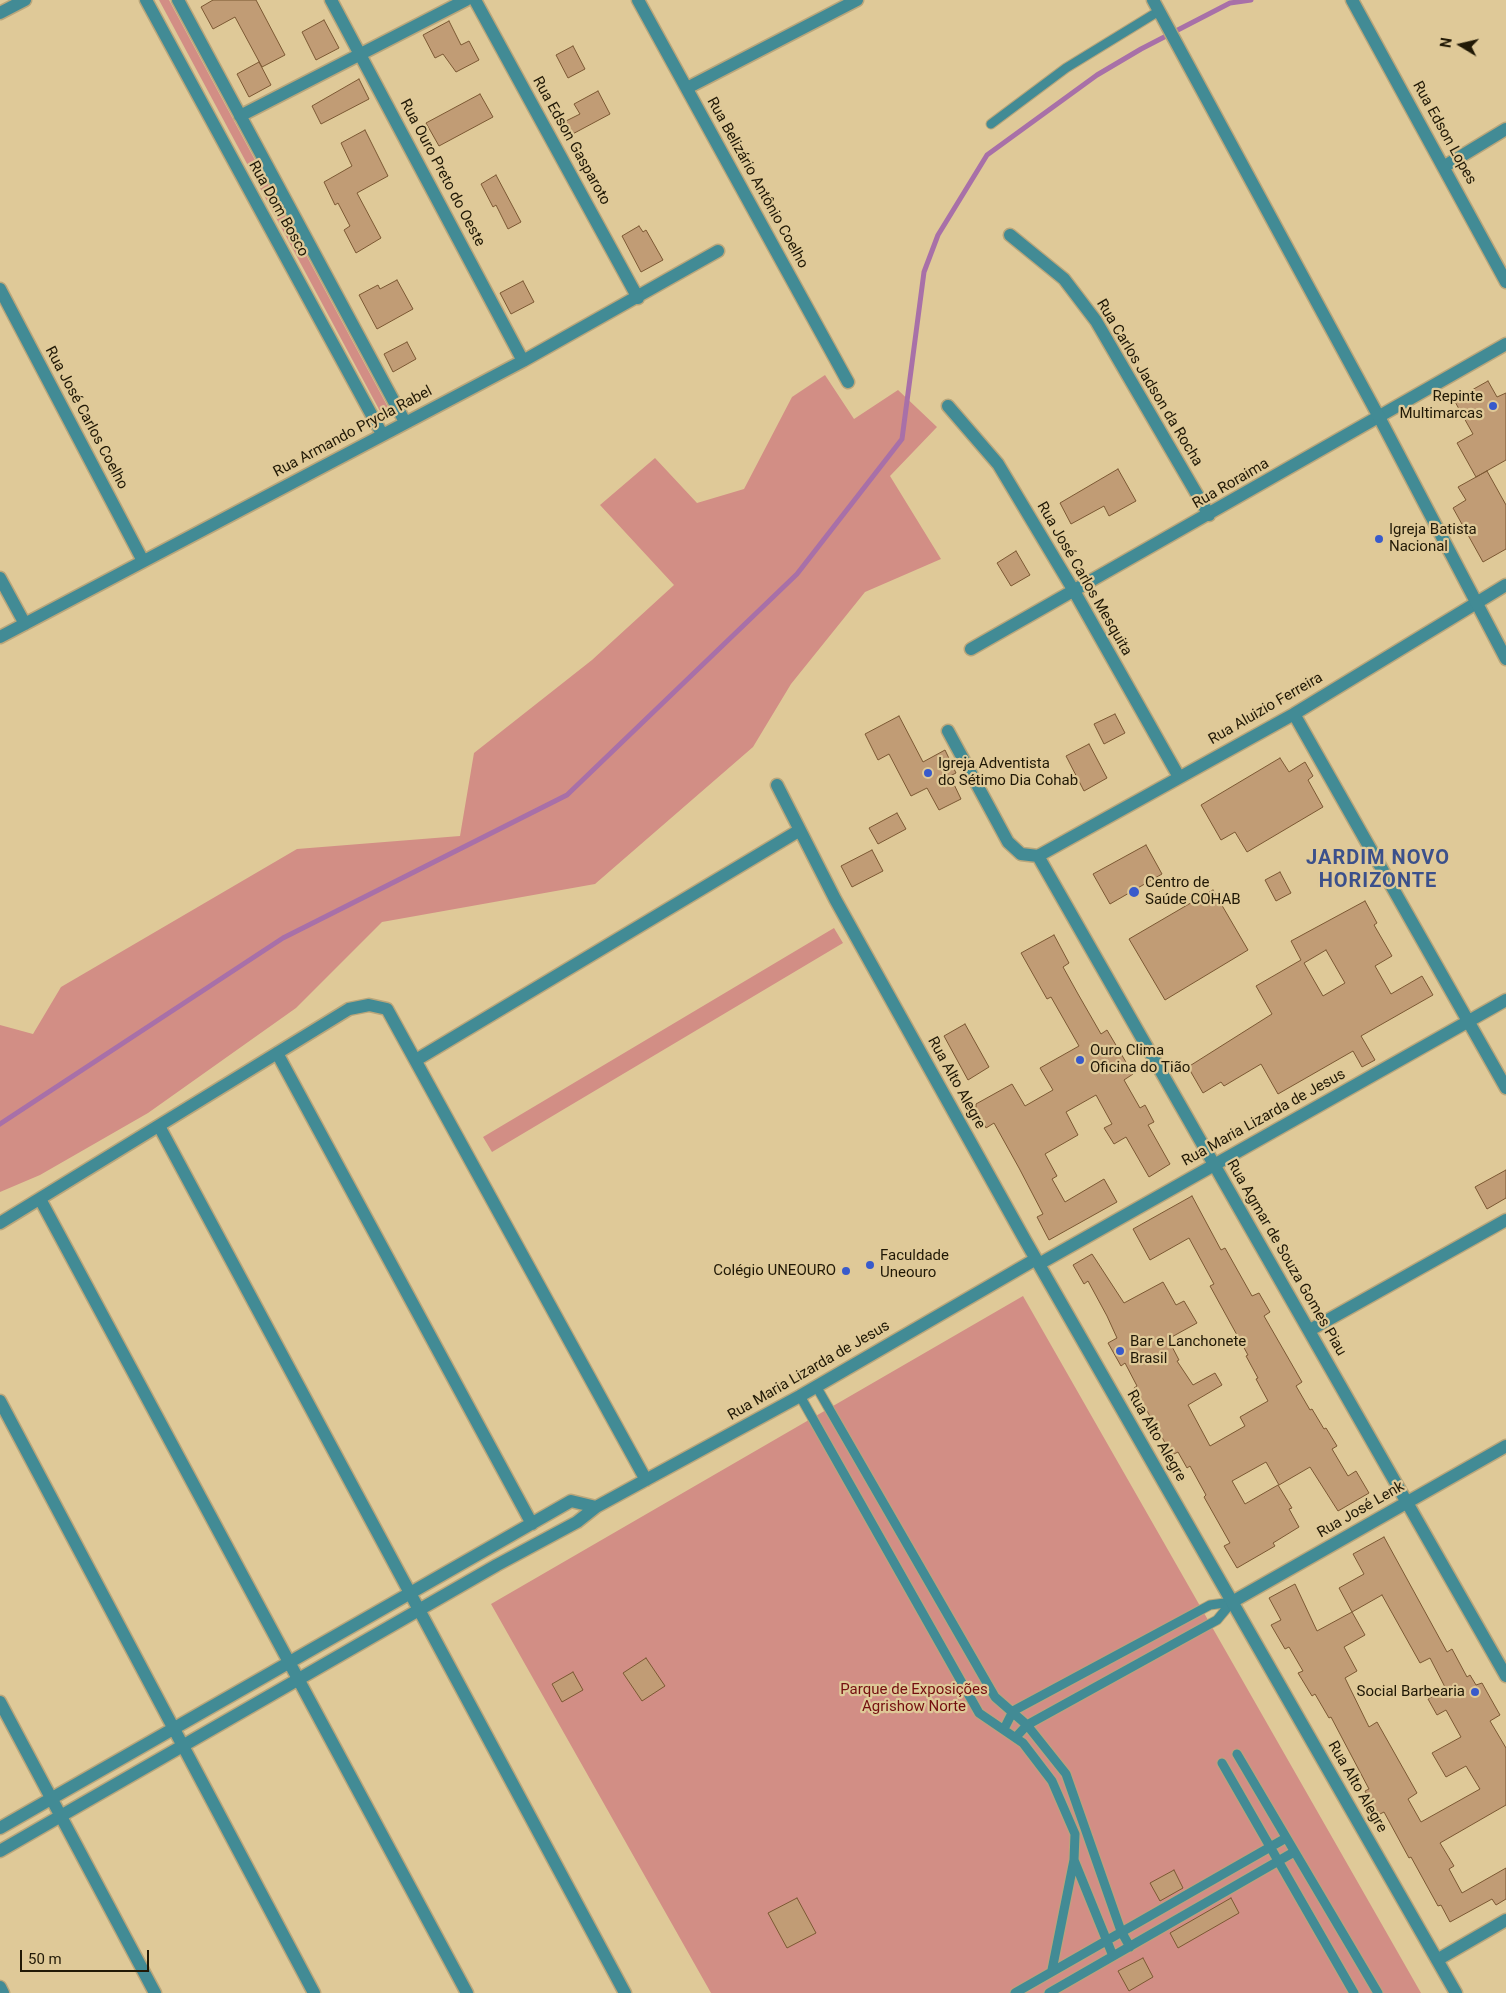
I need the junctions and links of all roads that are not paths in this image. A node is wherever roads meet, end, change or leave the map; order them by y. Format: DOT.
graph roads {
  1 [pos="25,0"];
  2 [pos="146,0"];
  3 [pos="178,0"];
  4 [pos="331,0"];
  5 [pos="466,0"];
  6 [pos="475,0"];
  7 [pos="638,0"];
  8 [pos="857,0"];
  9 [pos="1354,1"];
  10 [pos="1156,6"];
  11 [pos="0,13"];
  12 [pos="361,55"];
  13 [pos="687,88"];
  14 [pos="240,116"];
  15 [pos="991,124"];
  16 [pos="1506,129"];
  17 [pos="1444,166"];
  18 [pos="1010,235"];
  19 [pos="718,252"];
  20 [pos="1506,282"];
  21 [pos="0,289"];
  22 [pos="638,298"];
  23 [pos="1506,344"];
  24 [pos="523,361"];
  25 [pos="848,382"];
  26 [pos="948,406"];
  27 [pos="1379,417"];
  28 [pos="405,422"];
  29 [pos="382,434"];
  30 [pos="1209,515"];
  31 [pos="144,562"];
  32 [pos="0,578"];
  33 [pos="1506,585"];
  34 [pos="1074,591"];
  35 [pos="1475,603"];
  36 [pos="25,624"];
  37 [pos="0,638"];
  38 [pos="971,649"];
  39 [pos="1506,659"];
  40 [pos="1294,714"];
  41 [pos="948,731"];
  42 [pos="1179,777"];
  43 [pos="777,786"];
  44 [pos="800,830"];
  45 [pos="1038,856"];
  46 [pos="1506,1000"];
  47 [pos="1468,1022"];
  48 [pos="277,1053"];
  49 [pos="416,1060"];
  50 [pos="1506,1088"];
  51 [pos="159,1126"];
  52 [pos="1213,1165"];
  53 [pos="40,1198"];
  54 [pos="1506,1220"];
  55 [pos="0,1223"];
  56 [pos="1037,1262"];
  57 [pos="1310,1330"];
  58 [pos="816,1386"];
  59 [pos="800,1396"];
  60 [pos="0,1401"];
  61 [pos="1506,1446"];
  62 [pos="646,1480"];
  63 [pos="1407,1503"];
  64 [pos="596,1507"];
  65 [pos="532,1524"];
  66 [pos="410,1593"];
  67 [pos="1232,1602"];
  68 [pos="419,1610"];
  69 [pos="290,1662"];
  70 [pos="1106,1662"];
  71 [pos="1506,1676"];
  72 [pos="1115,1678"];
  73 [pos="298,1679"];
  74 [pos="0,1702"];
  75 [pos="1013,1711"];
  76 [pos="1026,1725"];
  77 [pos="174,1729"];
  78 [pos="1004,1729"];
  79 [pos="1016,1737"];
  80 [pos="183,1746"];
  81 [pos="1237,1754"];
  82 [pos="1222,1763"];
  83 [pos="52,1799"];
  84 [pos="60,1816"];
  85 [pos="0,1828"];
  86 [pos="1286,1838"];
  87 [pos="1270,1849"];
  88 [pos="0,1851"];
  89 [pos="1294,1852"];
  90 [pos="1074,1860"];
  91 [pos="1278,1862"];
  92 [pos="1506,1920"];
  93 [pos="1121,1930"];
  94 [pos="1105,1940"];
  95 [pos="1130,1947"];
  96 [pos="1113,1956"];
  97 [pos="1437,1960"];
  98 [pos="1052,1970"];
  99 [pos="0,1987"];
  100 [pos="3,1993"];
  101 [pos="155,1993"];
  102 [pos="314,1993"];
  103 [pos="467,1993"];
  104 [pos="625,1993"];
  105 [pos="1015,1993"];
  106 [pos="1049,1993"];
  107 [pos="1354,1993"];
  108 [pos="1378,1993"];
  109 [pos="1456,1993"];
  1 -- 11 [label="street"];
  2 -- 29 [label="street, Rua Dom Bosco"];
  3 -- 14 [label="street, Rua Dom Bosco"];
  4 -- 12 [label="street, Rua Ouro Preto do Oeste"];
  5 -- 12 [label="street"];
  6 -- 22 [label="street, Rua Edson Gasparoto"];
  7 -- 13 [label="street, Rua Belizário Antônio Coelho"];
  8 -- 13 [label="street"];
  9 -- 17 [label="street, Rua Edson Lopes"];
  10 -- 15 [label="lane"];
  10 -- 27 [label="street"];
  12 -- 14 [label="street"];
  12 -- 24 [label="street, Rua Ouro Preto do Oeste"];
  13 -- 25 [label="street, Rua Belizário Antônio Coelho"];
  14 -- 28 [label="street, Rua Dom Bosco"];
  16 -- 17 [label="street"];
  17 -- 20 [label="street, Rua Edson Lopes"];
  18 -- 30 [label="street, Rua Carlos Jadson da Rocha"];
  19 -- 22 [label="street, Rua Armando Prycla Rabel"];
  21 -- 31 [label="street, Rua José Carlos Coelho"];
  22 -- 24 [label="street, Rua Armando Prycla Rabel"];
  23 -- 27 [label="street, Rua Roraima"];
  24 -- 28 [label="street, Rua Armando Prycla Rabel"];
  26 -- 34 [label="street, Rua José Carlos Mesquita"];
  27 -- 30 [label="street, Rua Roraima"];
  27 -- 35 [label="street"];
  28 -- 29 [label="street, Rua Armando Prycla Rabel"];
  29 -- 31 [label="street, Rua Armando Prycla Rabel"];
  30 -- 34 [label="street, Rua Roraima"];
  31 -- 36 [label="street, Rua Armando Prycla Rabel"];
  32 -- 36 [label="street"];
  33 -- 35 [label="street, Rua Aluizio Ferreira"];
  34 -- 38 [label="street, Rua Roraima"];
  34 -- 42 [label="street, Rua José Carlos Mesquita"];
  35 -- 39 [label="street"];
  35 -- 40 [label="street, Rua Aluizio Ferreira"];
  36 -- 37 [label="street, Rua Armando Prycla Rabel"];
  40 -- 42 [label="street, Rua Aluizio Ferreira"];
  40 -- 47 [label="street"];
  41 -- 45 [label="street"];
  42 -- 45 [label="street, Rua Aluizio Ferreira"];
  43 -- 44 [label="street, Rua Alto Alegre"];
  44 -- 49 [label="street"];
  44 -- 56 [label="street, Rua Alto Alegre"];
  45 -- 52 [label="street, Rua Agmar de Souza Gomes Piau"];
  46 -- 47 [label="street, Rua Maria Lizarda de Jesus"];
  47 -- 50 [label="street"];
  47 -- 52 [label="street, Rua Maria Lizarda de Jesus"];
  48 -- 49 [label="street"];
  48 -- 51 [label="street"];
  48 -- 65 [label="street"];
  49 -- 62 [label="street"];
  51 -- 53 [label="street"];
  51 -- 66 [label="street"];
  52 -- 56 [label="street, Rua Maria Lizarda de Jesus"];
  52 -- 57 [label="street, Rua Agmar de Souza Gomes Piau"];
  53 -- 55 [label="street"];
  53 -- 69 [label="street"];
  54 -- 57 [label="street"];
  56 -- 58 [label="street, Rua Maria Lizarda de Jesus"];
  56 -- 67 [label="street, Rua Alto Alegre"];
  57 -- 63 [label="street, Rua Agmar de Souza Gomes Piau"];
  58 -- 59 [label="street, Rua Maria Lizarda de Jesus"];
  58 -- 75 [label="lane"];
  59 -- 62 [label="street, Rua Maria Lizarda de Jesus"];
  59 -- 78 [label="lane"];
  60 -- 77 [label="street"];
  61 -- 63 [label="street, Rua José Lenk"];
  62 -- 64 [label="street, Rua Maria Lizarda de Jesus"];
  63 -- 67 [label="street, Rua José Lenk"];
  63 -- 71 [label="street, Rua Agmar de Souza Gomes Piau"];
  64 -- 65 [label="street"];
  64 -- 68 [label="street, Rua Maria Lizarda de Jesus"];
  65 -- 66 [label="street"];
  66 -- 68 [label="street"];
  66 -- 69 [label="street"];
  67 -- 70 [label="lane"];
  67 -- 72 [label="lane"];
  67 -- 97 [label="street, Rua Alto Alegre"];
  68 -- 73 [label="street, Rua Maria Lizarda de Jesus"];
  68 -- 104 [label="street"];
  69 -- 73 [label="street"];
  69 -- 77 [label="street"];
  70 -- 72 [label="lane"];
  70 -- 75 [label="lane"];
  72 -- 76 [label="lane"];
  73 -- 80 [label="street, Rua Maria Lizarda de Jesus"];
  73 -- 103 [label="street"];
  74 -- 83 [label="street"];
  75 -- 76 [label="lane"];
  75 -- 78 [label="lane"];
  76 -- 79 [label="lane"];
  76 -- 93 [label="lane"];
  77 -- 80 [label="street"];
  77 -- 83 [label="street"];
  78 -- 79 [label="lane"];
  79 -- 90 [label="lane"];
  80 -- 84 [label="street, Rua Maria Lizarda de Jesus"];
  80 -- 102 [label="street"];
  81 -- 86 [label="lane"];
  82 -- 87 [label="lane"];
  83 -- 84 [label="street"];
  83 -- 85 [label="street"];
  84 -- 88 [label="street, Rua Maria Lizarda de Jesus"];
  84 -- 101 [label="street"];
  86 -- 87 [label="lane"];
  86 -- 89 [label="lane"];
  87 -- 91 [label="lane"];
  87 -- 93 [label="lane"];
  89 -- 91 [label="lane"];
  89 -- 108 [label="lane"];
  90 -- 94 [label="lane"];
  90 -- 98 [label="lane"];
  91 -- 95 [label="lane"];
  91 -- 107 [label="lane"];
  92 -- 97 [label="street"];
  93 -- 94 [label="lane"];
  93 -- 95 [label="lane"];
  94 -- 96 [label="lane"];
  94 -- 98 [label="lane"];
  95 -- 96 [label="lane"];
  96 -- 106 [label="lane"];
  97 -- 109 [label="street, Rua Alto Alegre"];
  98 -- 105 [label="lane"];
  99 -- 100 [label="street"];
}
